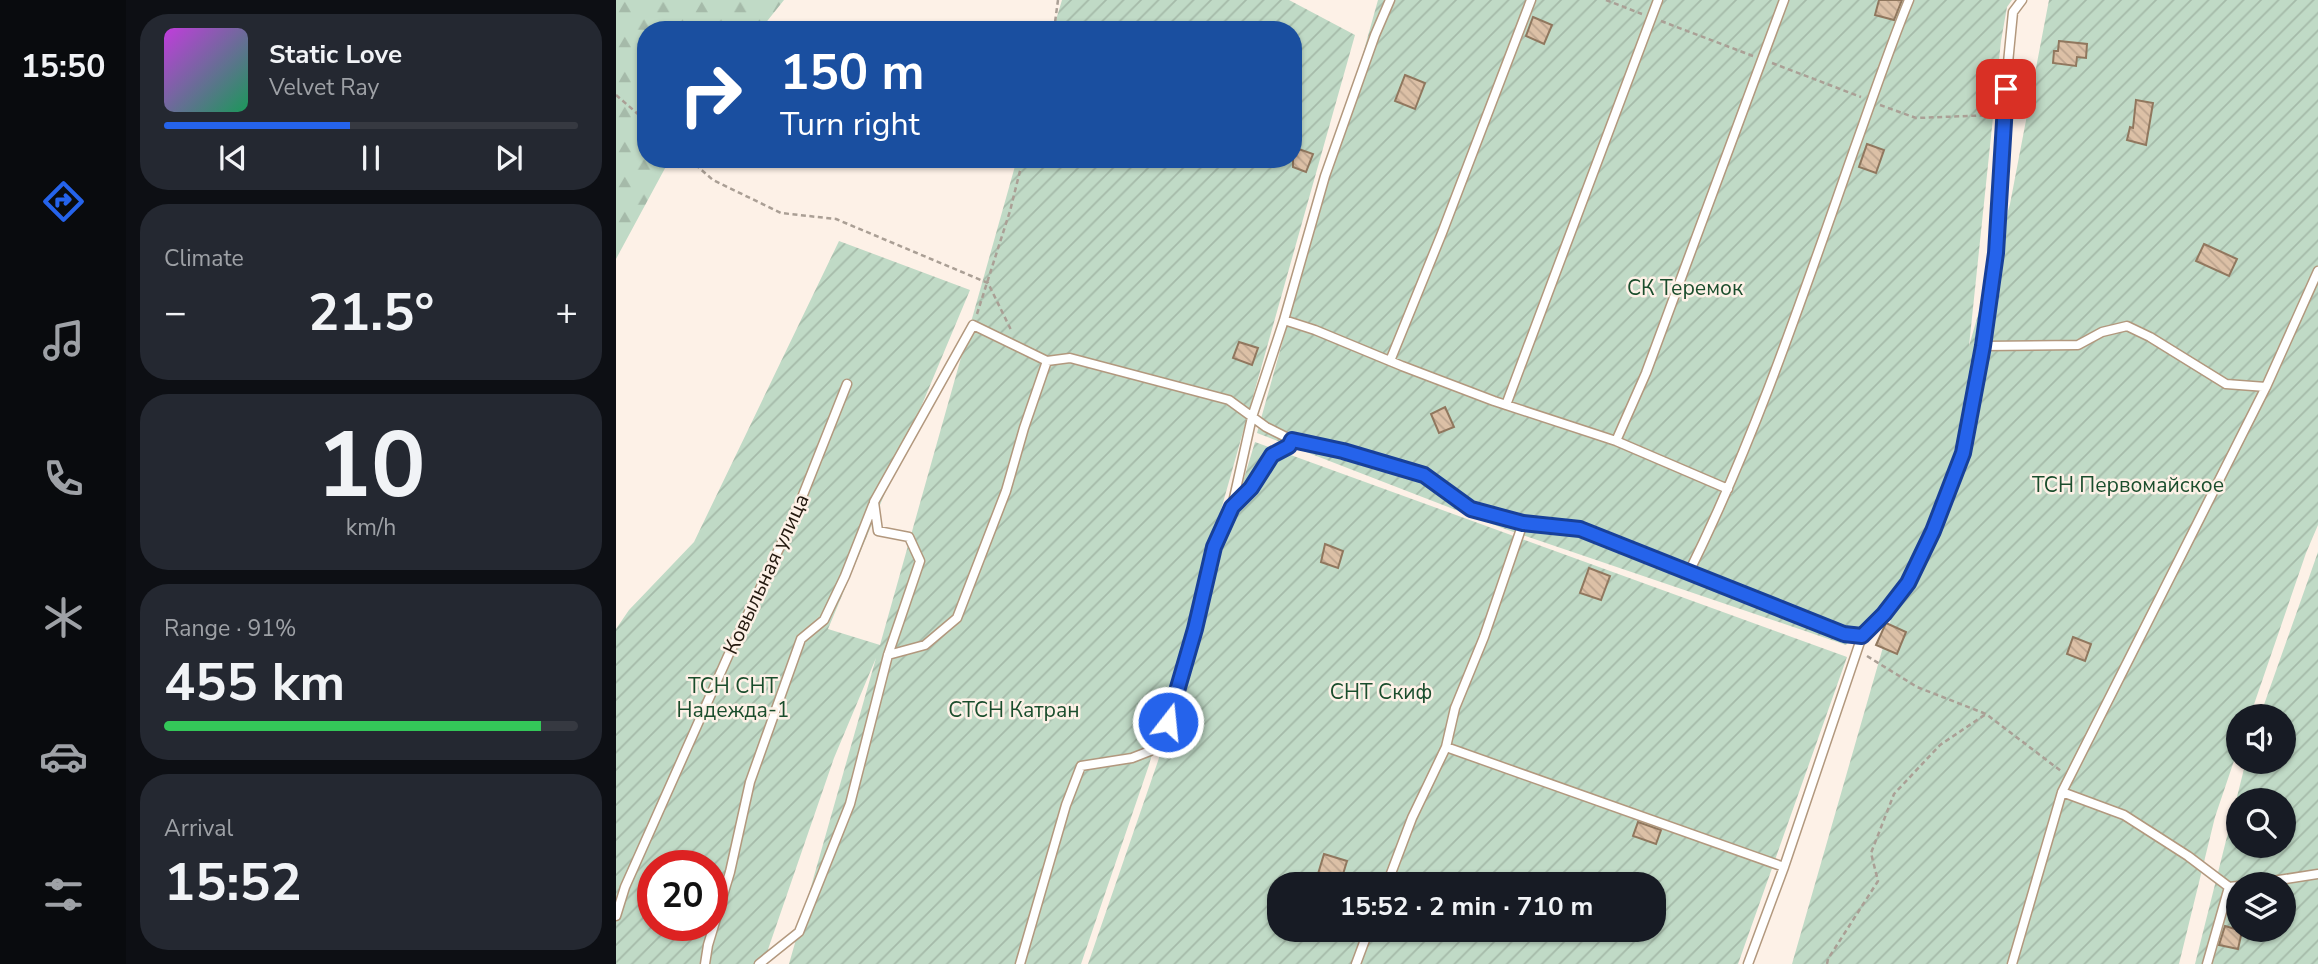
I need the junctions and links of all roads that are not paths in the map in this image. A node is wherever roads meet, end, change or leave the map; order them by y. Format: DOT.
graph roads {
  1 [pos="1390,0"];
  2 [pos="1531,0"];
  3 [pos="1658,0"];
  4 [pos="1784,0"];
  5 [pos="1909,0"];
  6 [pos="2022,0"];
  7 [pos="2318,271"];
  8 [pos="1284,320"];
  9 [pos="1983,346"];
  10 [pos="1047,361"];
  11 [pos="1390,361"];
  12 [pos="847,384"];
  13 [pos="2266,387"];
  14 [pos="1506,405"];
  15 [pos="1252,417"];
  16 [pos="1292,440"];
  17 [pos="1616,441"];
  18 [pos="1728,489"];
  19 [pos="874,502"];
  20 [pos="1232,507"];
  21 [pos="1523,523"];
  22 [pos="1689,572"];
  23 [pos="1862,636"];
  24 [pos="888,655"];
  25 [pos="1446,747"];
  26 [pos="2062,792"];
  27 [pos="1784,867"];
  28 [pos="1392,872"];
  29 [pos="2318,874"];
  30 [pos="2296,877"];
  31 [pos="2226,882"];
  32 [pos="2226,910"];
  33 [pos="616,916"];
  34 [pos="1364,942"];
  35 [pos="705,964"];
  36 [pos="759,964"];
  37 [pos="1020,964"];
  38 [pos="1356,964"];
  39 [pos="1748,964"];
  40 [pos="2012,964"];
  41 [pos="2207,964"];
  1 -- 8 [label="lane"];
  2 -- 11 [label="lane"];
  3 -- 14 [label="lane"];
  4 -- 17 [label="lane"];
  5 -- 18 [label="lane"];
  6 -- 9 [label="lane"];
  7 -- 13 [label="lane"];
  8 -- 11 [label="lane"];
  8 -- 15 [label="lane"];
  9 -- 13 [label="lane"];
  9 -- 23 [label="lane"];
  10 -- 15 [label="lane"];
  10 -- 19 [label="lane"];
  10 -- 24 [label="lane"];
  11 -- 14 [label="lane"];
  12 -- 33 [label="lane, Ковыльная улица"];
  13 -- 26 [label="lane"];
  14 -- 17 [label="lane"];
  15 -- 16 [label="lane"];
  15 -- 20 [label="lane"];
  16 -- 20 [label="lane"];
  16 -- 21 [label="lane"];
  17 -- 18 [label="lane"];
  18 -- 22 [label="lane"];
  19 -- 24 [label="lane"];
  19 -- 35 [label="lane"];
  20 -- 37 [label="lane"];
  21 -- 22 [label="lane"];
  21 -- 25 [label="lane"];
  22 -- 23 [label="lane"];
  23 -- 27 [label="lane"];
  24 -- 36 [label="lane"];
  25 -- 27 [label="lane"];
  25 -- 28 [label="lane"];
  26 -- 31 [label="lane"];
  26 -- 40 [label="lane"];
  27 -- 39 [label="lane"];
  29 -- 30 [label="lane"];
  32 -- 41 [label="lane"];
  34 -- 38 [label="lane"];
}
